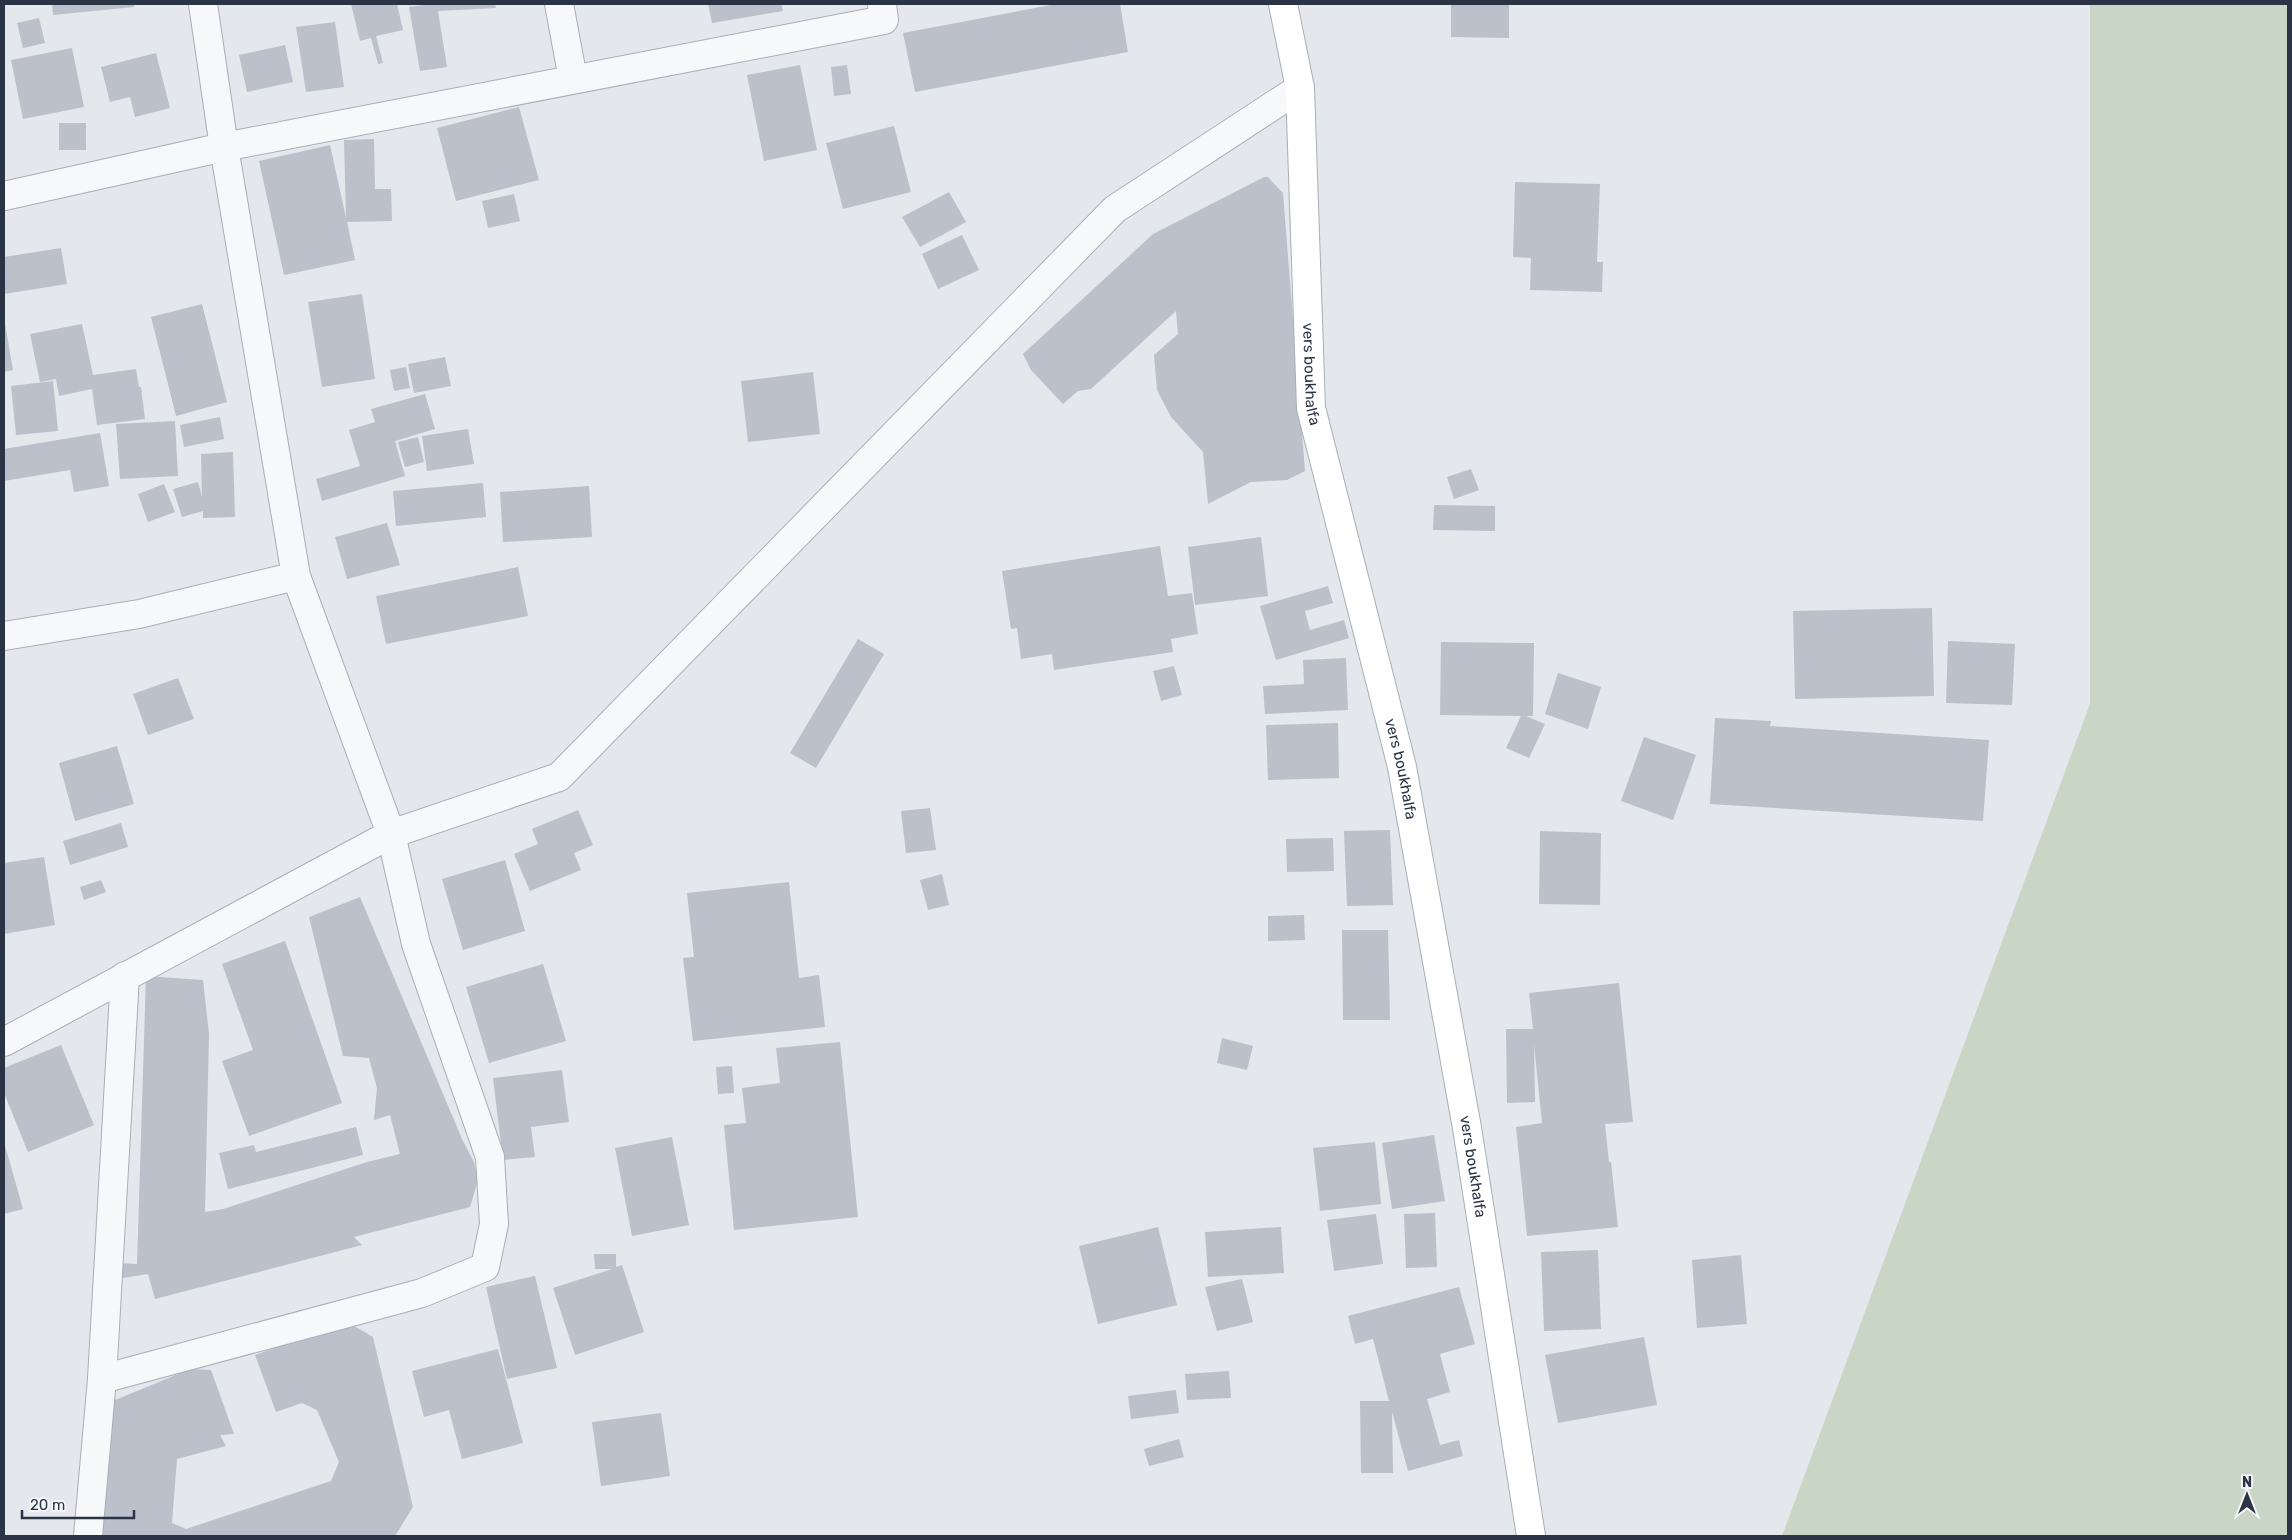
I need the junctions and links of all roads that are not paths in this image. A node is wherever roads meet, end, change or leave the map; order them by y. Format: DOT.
graph roads {
  1 [pos="203,4"];
  2 [pos="559,4"];
  3 [pos="882,4"];
  4 [pos="1283,4"];
  5 [pos="573,79"];
  6 [pos="1300,88"];
  7 [pos="224,147"];
  8 [pos="4,196"];
  9 [pos="296,576"];
  10 [pos="4,636"];
  11 [pos="390,834"];
  12 [pos="125,976"];
  13 [pos="4,1042"];
  14 [pos="102,1379"];
  15 [pos="88,1536"];
  16 [pos="1531,1536"];
  1 -- 7 [label="street"];
  2 -- 5 [label="street"];
  3 -- 5 [label="street"];
  4 -- 6 [label="street, vers boukhalfa"];
  5 -- 7 [label="street"];
  6 -- 11 [label="street"];
  6 -- 16 [label="street, vers boukhalfa"];
  7 -- 8 [label="street"];
  7 -- 9 [label="street"];
  9 -- 10 [label="street"];
  9 -- 11 [label="street"];
  11 -- 12 [label="street"];
  11 -- 14 [label="street"];
  12 -- 13 [label="street"];
  12 -- 14 [label="street"];
  14 -- 15 [label="street"];
}
